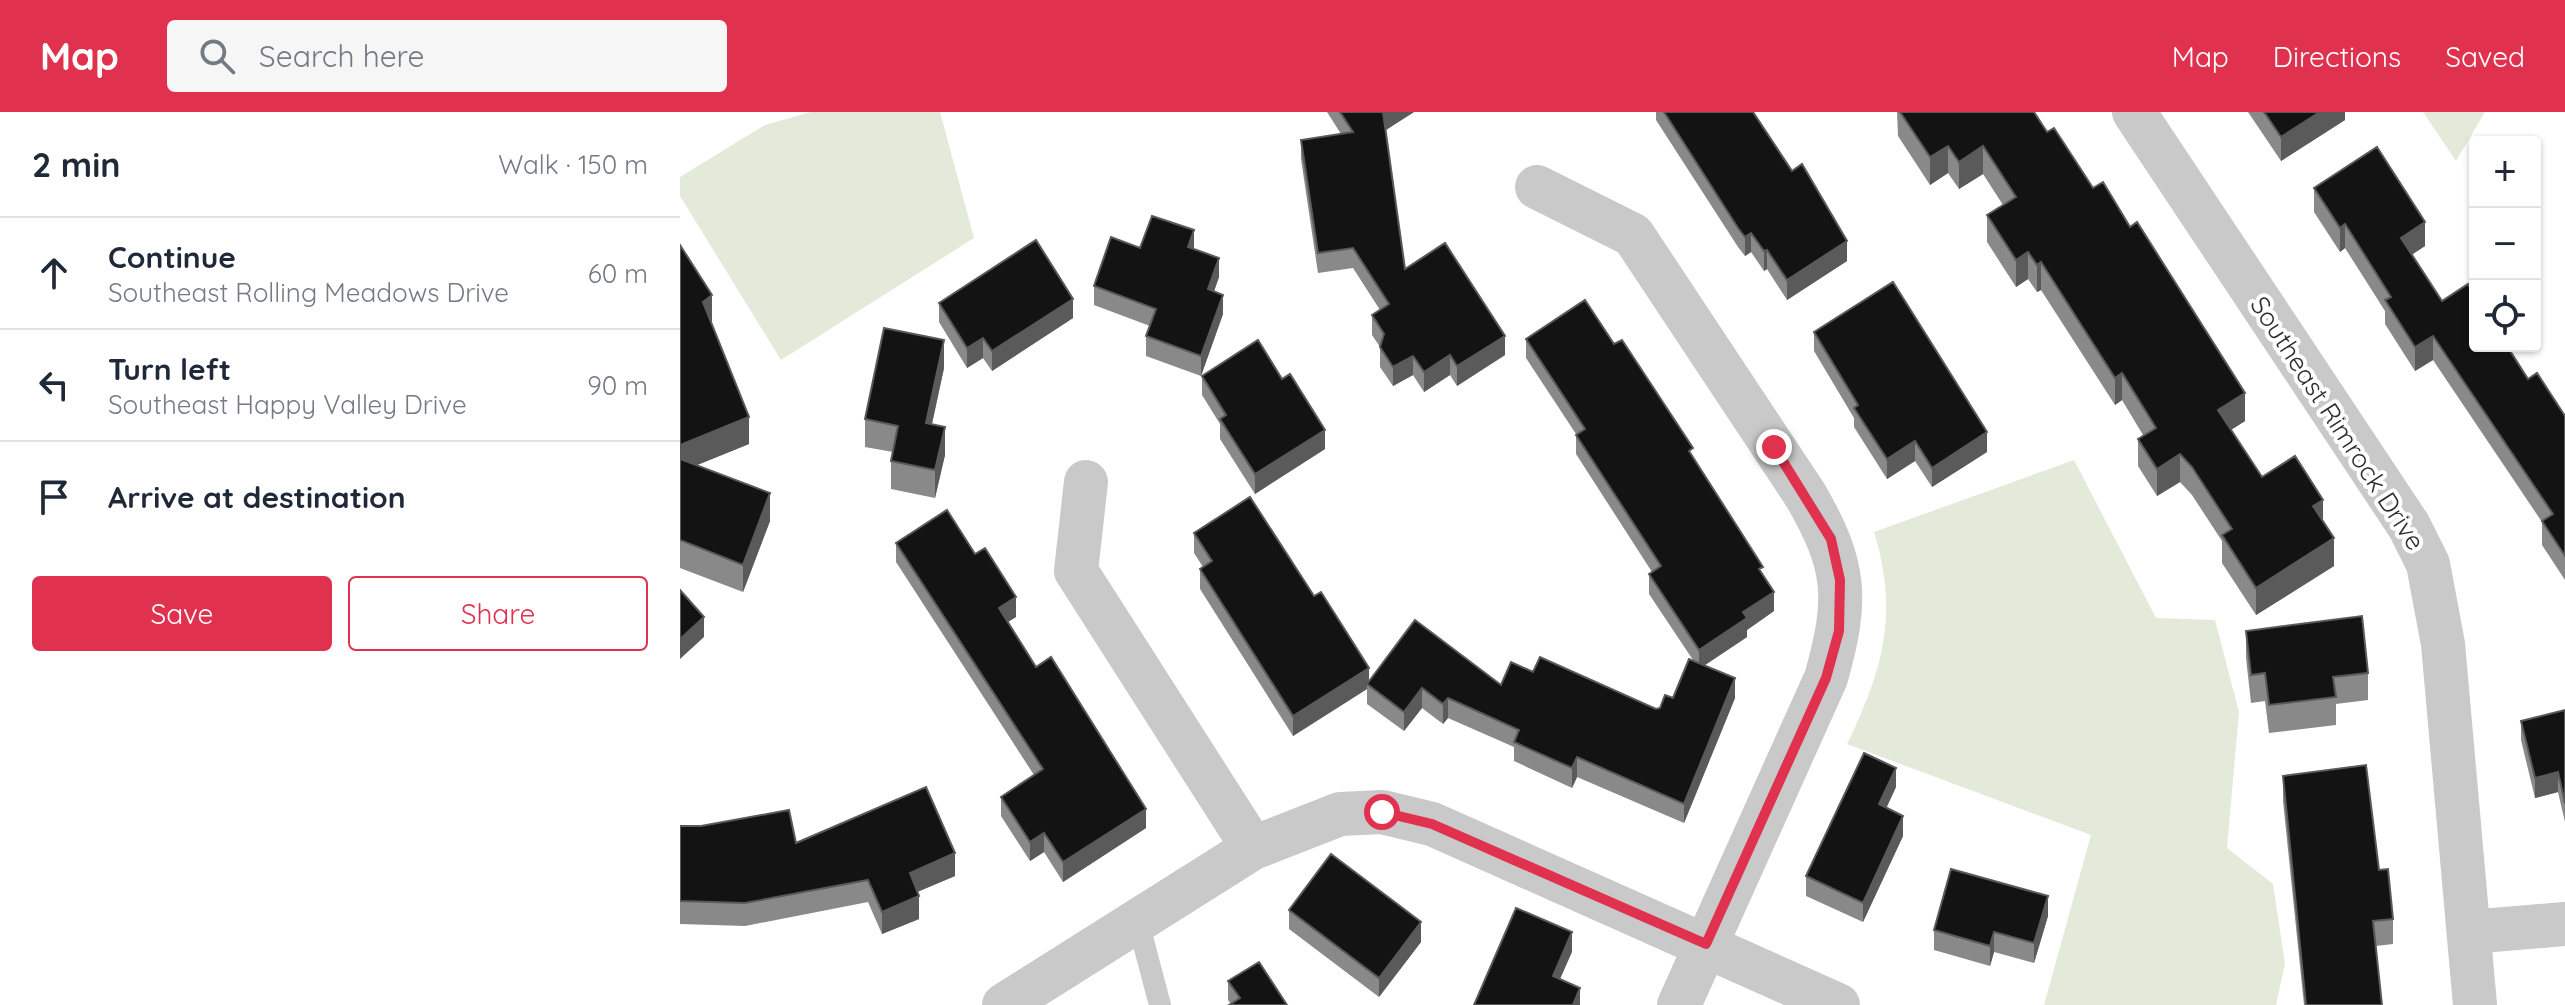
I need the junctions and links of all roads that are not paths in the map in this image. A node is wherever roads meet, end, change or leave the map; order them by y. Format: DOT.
graph roads {
  1 [pos="2134,112"];
  2 [pos="1537,187"];
  3 [pos="1086,482"];
  4 [pos="1253,848"];
  5 [pos="1138,922"];
  6 [pos="2565,924"];
  7 [pos="2469,932"];
  8 [pos="1706,944"];
  9 [pos="1004,1005"];
  10 [pos="1160,1005"];
  11 [pos="1679,1005"];
  12 [pos="1838,1005"];
  13 [pos="2475,1005"];
  1 -- 7 [label="street, Southeast Rimrock Drive"];
  2 -- 8 [label="street"];
  3 -- 4 [label="street"];
  4 -- 5 [label="street"];
  4 -- 8 [label="street"];
  5 -- 9 [label="street"];
  5 -- 10 [label="lane"];
  6 -- 7 [label="street"];
  7 -- 13 [label="street, Southeast Rimrock Drive"];
  8 -- 11 [label="street"];
  8 -- 12 [label="street"];
}
